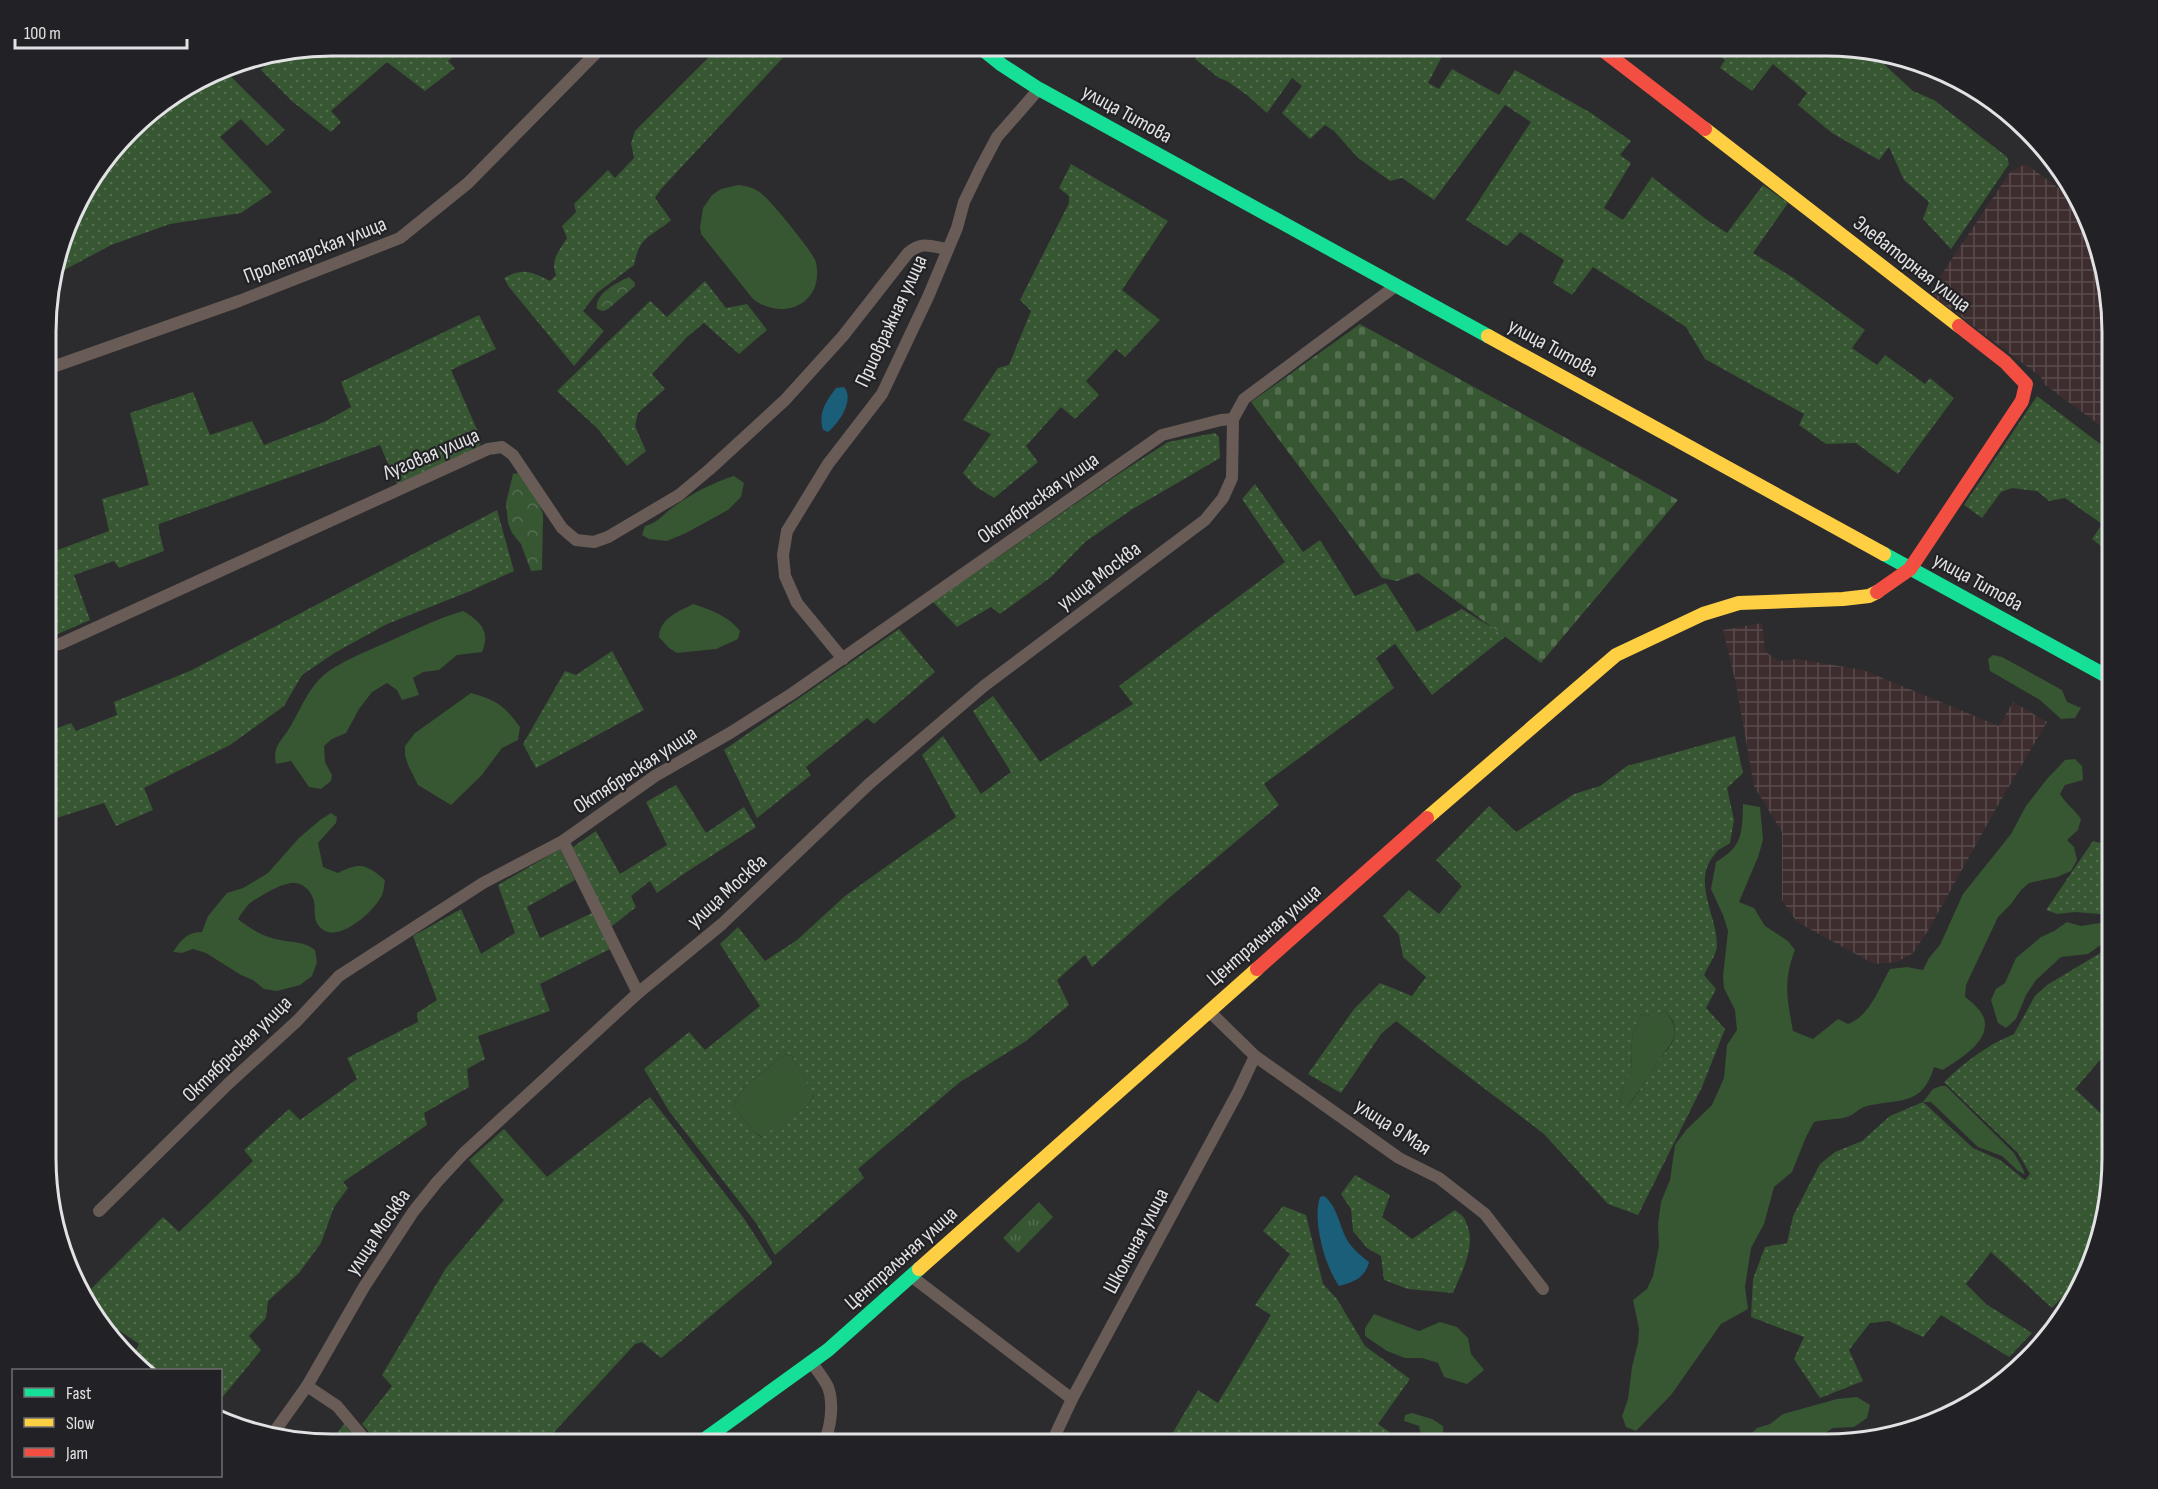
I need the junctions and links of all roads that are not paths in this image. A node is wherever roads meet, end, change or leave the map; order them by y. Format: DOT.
graph roads {
  1 [pos="593,56"];
  2 [pos="991,56"];
  3 [pos="1610,56"];
  4 [pos="1039,89"];
  5 [pos="946,249"];
  6 [pos="1397,285"];
  7 [pos="56,366"];
  8 [pos="1233,419"];
  9 [pos="1910,569"];
  10 [pos="56,645"];
  11 [pos="843,659"];
  12 [pos="2102,674"];
  13 [pos="563,841"];
  14 [pos="638,993"];
  15 [pos="1209,1011"];
  16 [pos="1255,1056"];
  17 [pos="99,1211"];
  18 [pos="911,1276"];
  19 [pos="1543,1289"];
  20 [pos="812,1363"];
  21 [pos="307,1386"];
  22 [pos="1072,1399"];
  23 [pos="277,1428"];
  24 [pos="360,1434"];
  25 [pos="712,1434"];
  26 [pos="827,1434"];
  27 [pos="1056,1434"];
  1 -- 7 [label="street, Пролетарская улица"];
  2 -- 4 [label="street, улица Титова"];
  3 -- 9 [label="street, Элеваторная улица"];
  4 -- 5 [label="street, Приовражная улица"];
  4 -- 6 [label="street, улица Титова"];
  5 -- 10 [label="street, Луговая улица"];
  5 -- 11 [label="street, Приовражная улица"];
  6 -- 8 [label="street"];
  6 -- 9 [label="street, улица Титова"];
  8 -- 11 [label="street, Октябрьская улица"];
  8 -- 14 [label="street, улица Москва"];
  9 -- 12 [label="street, улица Титова"];
  9 -- 15 [label="street, Центральная улица"];
  11 -- 13 [label="street, Октябрьская улица"];
  13 -- 14 [label="street"];
  13 -- 17 [label="street, Октябрьская улица"];
  14 -- 21 [label="street, улица Москва"];
  15 -- 16 [label="street, улица 9 Мая"];
  15 -- 18 [label="street, Центральная улица"];
  16 -- 19 [label="street, улица 9 Мая"];
  16 -- 22 [label="street, Школьная улица"];
  18 -- 20 [label="street, Центральная улица"];
  18 -- 22 [label="street"];
  20 -- 25 [label="street, Центральная улица"];
  20 -- 26 [label="street"];
  21 -- 23 [label="street, улица Москва"];
  21 -- 24 [label="street"];
  22 -- 27 [label="street, Школьная улица"];
}
